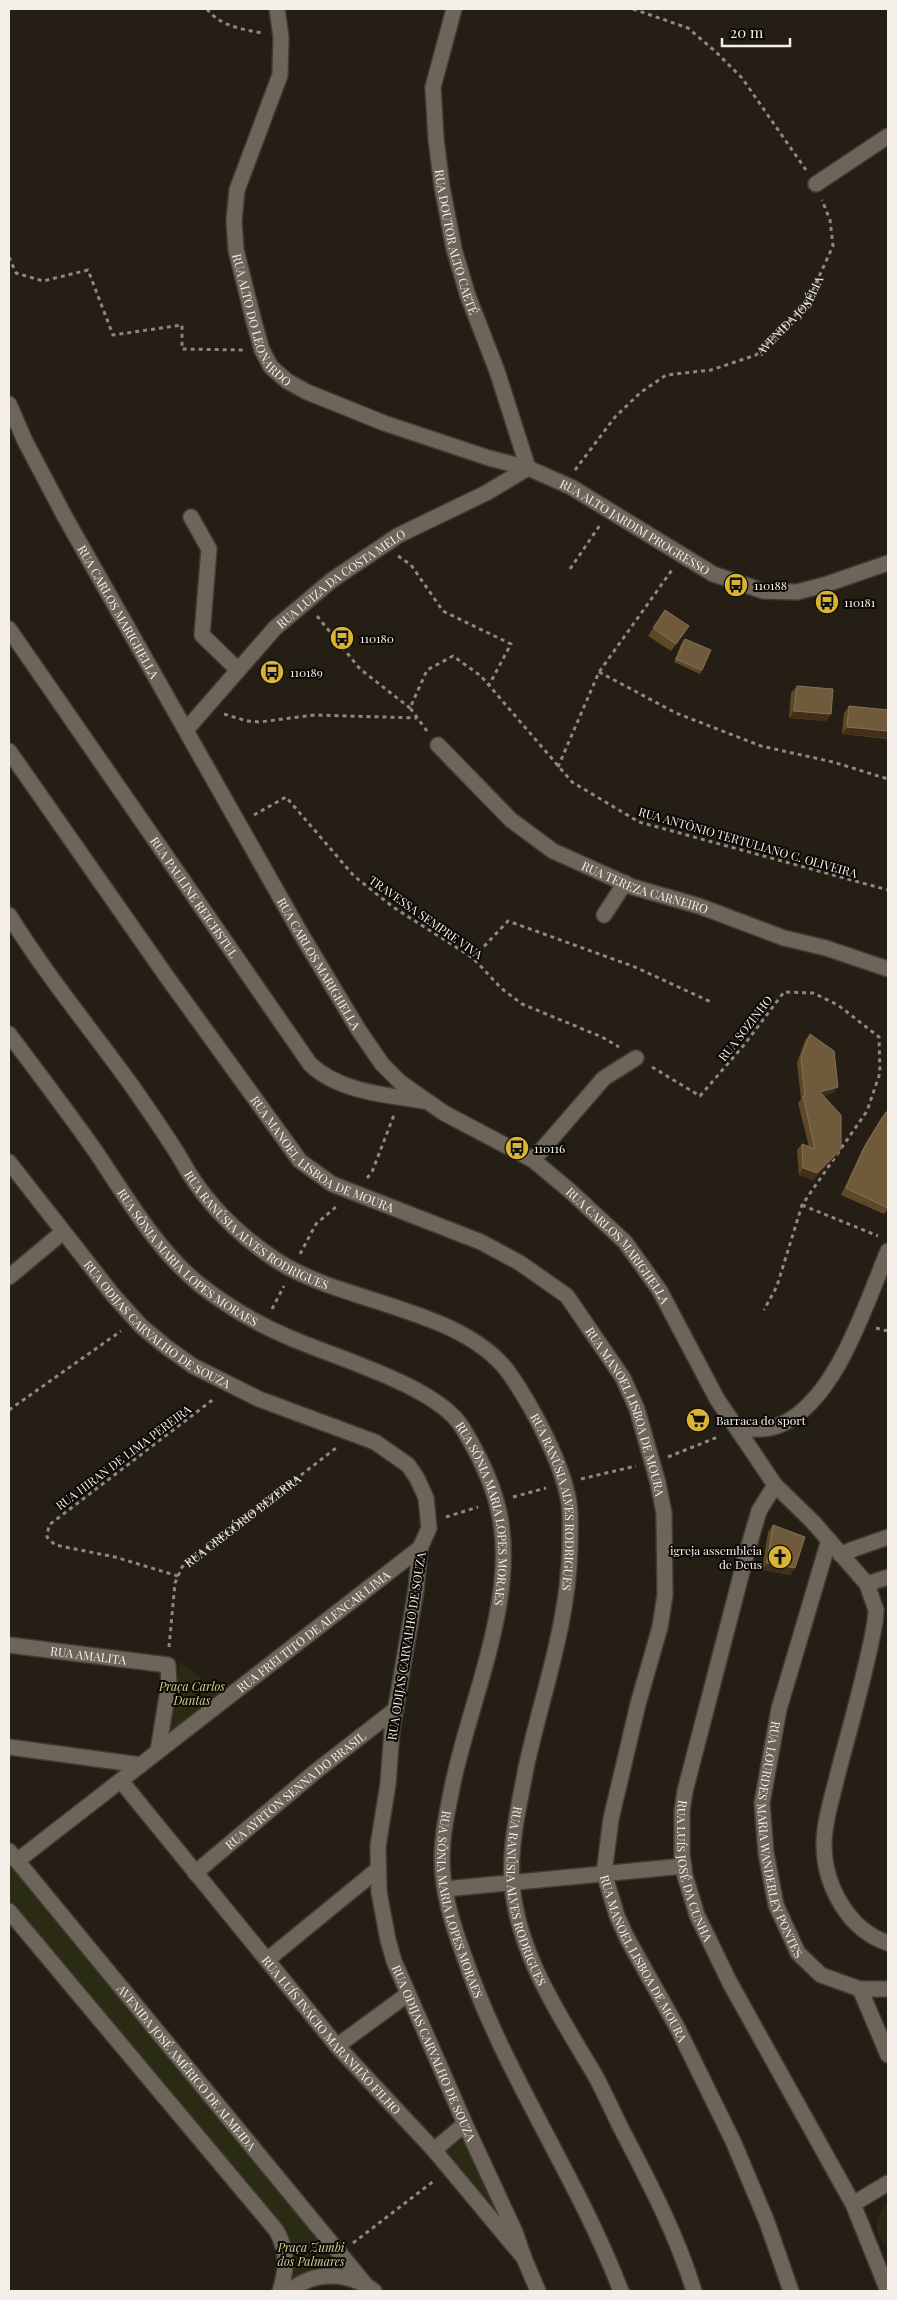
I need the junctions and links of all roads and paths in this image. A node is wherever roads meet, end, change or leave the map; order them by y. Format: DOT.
graph roads {
  1 [pos="207,9"];
  2 [pos="277,9"];
  3 [pos="454,9"];
  4 [pos="633,9"];
  5 [pos="281,37"];
  6 [pos="888,136"];
  7 [pos="816,184"];
  8 [pos="9,257"];
  9 [pos="262,350"];
  10 [pos="9,404"];
  11 [pos="528,468"];
  12 [pos="564,484"];
  13 [pos="610,510"];
  14 [pos="191,517"];
  15 [pos="382,545"];
  16 [pos="683,556"];
  17 [pos="888,563"];
  18 [pos="570,569"];
  19 [pos="305,601"];
  20 [pos="9,629"];
  21 [pos="238,670"];
  22 [pos="599,672"];
  23 [pos="489,686"];
  24 [pos="204,708"];
  25 [pos="410,708"];
  26 [pos="417,718"];
  27 [pos="186,730"];
  28 [pos="438,745"];
  29 [pos="9,752"];
  30 [pos="558,767"];
  31 [pos="888,779"];
  32 [pos="239,824"];
  33 [pos="625,883"];
  34 [pos="888,890"];
  35 [pos="9,915"];
  36 [pos="604,915"];
  37 [pos="473,958"];
  38 [pos="888,969"];
  39 [pos="711,1002"];
  40 [pos="9,1034"];
  41 [pos="636,1058"];
  42 [pos="700,1096"];
  43 [pos="400,1098"];
  44 [pos="427,1102"];
  45 [pos="533,1160"];
  46 [pos="9,1162"];
  47 [pos="353,1193"];
  48 [pos="802,1205"];
  49 [pos="63,1232"];
  50 [pos="880,1236"];
  51 [pos="888,1251"];
  52 [pos="292,1268"];
  53 [pos="9,1277"];
  54 [pos="764,1310"];
  55 [pos="136,1320"];
  56 [pos="264,1326"];
  57 [pos="232,1385"];
  58 [pos="9,1410"];
  59 [pos="737,1429"];
  60 [pos="354,1434"];
  61 [pos="775,1485"];
  62 [pos="888,1537"];
  63 [pos="829,1540"];
  64 [pos="420,1548"];
  65 [pos="840,1554"];
  66 [pos="178,1576"];
  67 [pos="888,1577"];
  68 [pos="867,1584"];
  69 [pos="9,1645"];
  70 [pos="168,1665"];
  71 [pos="396,1709"];
  72 [pos="9,1747"];
  73 [pos="158,1751"];
  74 [pos="141,1765"];
  75 [pos="120,1781"];
  76 [pos="13,1856"];
  77 [pos="684,1866"];
  78 [pos="377,1870"];
  79 [pos="195,1873"];
  80 [pos="604,1873"];
  81 [pos="512,1883"];
  82 [pos="445,1889"];
  83 [pos="9,1911"];
  84 [pos="888,1943"];
  85 [pos="267,1960"];
  86 [pos="860,1989"];
  87 [pos="888,1989"];
  88 [pos="408,1994"];
  89 [pos="337,2046"];
  90 [pos="888,2055"];
  91 [pos="465,2124"];
  92 [pos="434,2150"];
  93 [pos="450,2168"];
  94 [pos="888,2183"];
  95 [pos="853,2204"];
  96 [pos="359,2238"];
  97 [pos="524,2258"];
  98 [pos="370,2288"];
  99 [pos="888,2289"];
  100 [pos="280,2291"];
  101 [pos="290,2291"];
  102 [pos="538,2291"];
  103 [pos="620,2291"];
  104 [pos="694,2291"];
  105 [pos="791,2291"];
  1 -- 5 [label="path"];
  2 -- 5 [label="street, RUA ALTO DO LEONARDO"];
  3 -- 11 [label="street, RUA DOUTOR ALTO CAETÉ"];
  4 -- 7 [label="path, AVENIDA JOSÉLIA"];
  5 -- 9 [label="street, RUA ALTO DO LEONARDO"];
  6 -- 7 [label="street"];
  7 -- 12 [label="path, AVENIDA JOSÉLIA"];
  8 -- 9 [label="path"];
  9 -- 11 [label="street, RUA ALTO DO LEONARDO"];
  10 -- 27 [label="street, RUA CARLOS MARIGHELLA"];
  11 -- 12 [label="street, RUA ALTO JARDIM PROGRESSO"];
  11 -- 15 [label="street, RUA LUIZA DA COSTA MELO"];
  12 -- 13 [label="street, RUA ALTO JARDIM PROGRESSO"];
  13 -- 16 [label="street, RUA ALTO JARDIM PROGRESSO"];
  13 -- 18 [label="path"];
  14 -- 21 [label="street"];
  15 -- 19 [label="street, RUA LUIZA DA COSTA MELO"];
  15 -- 23 [label="path"];
  16 -- 17 [label="street, RUA ALTO JARDIM PROGRESSO"];
  16 -- 22 [label="path"];
  19 -- 21 [label="street, RUA LUIZA DA COSTA MELO"];
  19 -- 25 [label="path"];
  20 -- 43 [label="street, RUA PAULINE REICHSTUL"];
  21 -- 24 [label="street, RUA LUIZA DA COSTA MELO"];
  22 -- 30 [label="path"];
  22 -- 31 [label="path"];
  23 -- 25 [label="path, RUA ANTÔNIO TERTULIANO C. OLIVEIRA"];
  23 -- 30 [label="path, RUA ANTÔNIO TERTULIANO C. OLIVEIRA"];
  24 -- 26 [label="path"];
  24 -- 27 [label="street, RUA LUIZA DA COSTA MELO"];
  25 -- 26 [label="path"];
  26 -- 28 [label="path"];
  27 -- 32 [label="street, RUA CARLOS MARIGHELLA"];
  28 -- 33 [label="street, RUA TEREZA CARNEIRO"];
  29 -- 47 [label="street, RUA MANOEL LISBOA DE MOURA"];
  30 -- 34 [label="path, RUA ANTÔNIO TERTULIANO C. OLIVEIRA"];
  32 -- 37 [label="path, TRAVESSA SEMPRE VIVA"];
  32 -- 44 [label="street, RUA CARLOS MARIGHELLA"];
  33 -- 36 [label="street"];
  33 -- 38 [label="street, RUA TEREZA CARNEIRO"];
  35 -- 52 [label="street, RUA RANÚSIA ALVES RODRIGUES"];
  37 -- 39 [label="path"];
  37 -- 41 [label="path, TRAVESSA SEMPRE VIVA"];
  40 -- 56 [label="street, RUA SÔNIA MARIA LOPES MORAES"];
  41 -- 42 [label="path, TRAVESSA SEMPRE VIVA"];
  41 -- 45 [label="street"];
  42 -- 48 [label="path, RUA SOZINHO"];
  43 -- 44 [label="street, RUA PAULINE REICHSTUL"];
  43 -- 47 [label="path"];
  44 -- 45 [label="street, RUA CARLOS MARIGHELLA"];
  45 -- 59 [label="street, RUA CARLOS MARIGHELLA"];
  46 -- 49 [label="street, RUA ODIJAS CARVALHO DE SOUZA"];
  47 -- 52 [label="path"];
  47 -- 80 [label="street, RUA MANOEL LISBOA DE MOURA"];
  48 -- 50 [label="path"];
  48 -- 54 [label="path, RUA SOZINHO"];
  49 -- 53 [label="street"];
  49 -- 55 [label="street, RUA ODIJAS CARVALHO DE SOUZA"];
  51 -- 59 [label="street"];
  52 -- 56 [label="path"];
  52 -- 81 [label="street, RUA RANÚSIA ALVES RODRIGUES"];
  55 -- 57 [label="street, RUA ODIJAS CARVALHO DE SOUZA"];
  55 -- 58 [label="path"];
  56 -- 82 [label="street, RUA SÔNIA MARIA LOPES MORAES"];
  57 -- 60 [label="street, RUA ODIJAS CARVALHO DE SOUZA"];
  57 -- 66 [label="path, RUA HIRAN DE LIMA PEREIRA"];
  59 -- 61 [label="street, RUA CARLOS MARIGHELLA"];
  60 -- 64 [label="street, RUA ODIJAS CARVALHO DE SOUZA"];
  60 -- 66 [label="path, RUA GREGÓRIO BEZERRA"];
  61 -- 63 [label="street, RUA CARLOS MARIGHELLA"];
  61 -- 77 [label="street, RUA LUÍS JOSÉ DA CUNHA"];
  62 -- 65 [label="street"];
  63 -- 65 [label="street, RUA CARLOS MARIGHELLA"];
  63 -- 86 [label="street, RUA LOURDES MARIA WANDERLEY PONTES"];
  64 -- 71 [label="street, RUA ODIJAS CARVALHO DE SOUZA"];
  64 -- 73 [label="street, RUA FREI TITO DE ALENCAR LIMA"];
  65 -- 68 [label="street, RUA CARLOS MARIGHELLA"];
  66 -- 70 [label="path, RUA GREGÓRIO BEZERRA"];
  67 -- 68 [label="street"];
  68 -- 84 [label="street"];
  69 -- 70 [label="street, RUA AMALITA"];
  70 -- 73 [label="street"];
  71 -- 78 [label="street, RUA ODIJAS CARVALHO DE SOUZA"];
  71 -- 79 [label="street, RUA AYRTON SENNA DO BRASIL"];
  72 -- 74 [label="street"];
  73 -- 74 [label="street, RUA FREI TITO DE ALENCAR LIMA"];
  74 -- 75 [label="street, RUA FREI TITO DE ALENCAR LIMA"];
  75 -- 76 [label="street, RUA FREI TITO DE ALENCAR LIMA"];
  75 -- 79 [label="street, RUA LUÍS INÁCIO MARANHÃO FILHO"];
  76 -- 98 [label="street, AVENIDA JOSÉ AMÉRICO DE ALMEIDA"];
  77 -- 80 [label="street"];
  77 -- 95 [label="street, RUA LUÍS JOSÉ DA CUNHA"];
  78 -- 85 [label="street"];
  78 -- 88 [label="street, RUA ODIJAS CARVALHO DE SOUZA"];
  79 -- 85 [label="street, RUA LUÍS INÁCIO MARANHÃO FILHO"];
  80 -- 81 [label="street"];
  80 -- 105 [label="street, RUA MANOEL LISBOA DE MOURA"];
  81 -- 82 [label="street"];
  81 -- 104 [label="street, RUA RANÚSIA ALVES RODRIGUES"];
  82 -- 103 [label="street, RUA SÔNIA MARIA LOPES MORAES"];
  83 -- 100 [label="street"];
  85 -- 89 [label="street, RUA LUÍS INÁCIO MARANHÃO FILHO"];
  86 -- 87 [label="street"];
  86 -- 90 [label="street"];
  88 -- 89 [label="street"];
  88 -- 91 [label="street, RUA ODIJAS CARVALHO DE SOUZA"];
  89 -- 92 [label="street, RUA LUÍS INÁCIO MARANHÃO FILHO"];
  91 -- 92 [label="street"];
  91 -- 97 [label="street, RUA ODIJAS CARVALHO DE SOUZA"];
  92 -- 93 [label="street, RUA LUÍS INÁCIO MARANHÃO FILHO"];
  93 -- 96 [label="path"];
  93 -- 97 [label="street, RUA LUÍS INÁCIO MARANHÃO FILHO"];
  94 -- 95 [label="street"];
  95 -- 99 [label="street, RUA LUÍS JOSÉ DA CUNHA"];
  97 -- 102 [label="street, RUA LUÍS INÁCIO MARANHÃO FILHO"];
  98 -- 101 [label="street"];
}
